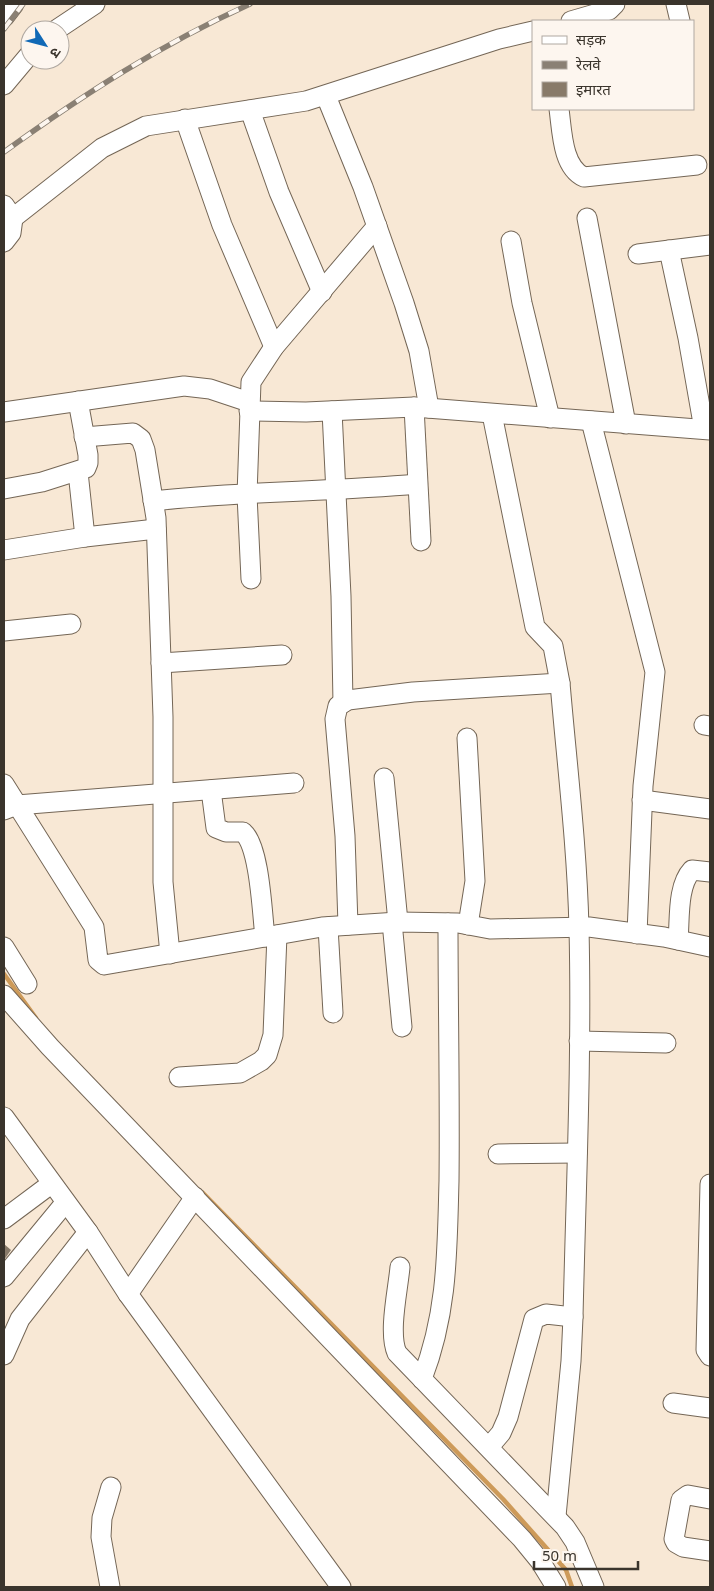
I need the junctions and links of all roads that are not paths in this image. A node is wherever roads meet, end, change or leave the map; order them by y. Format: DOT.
graph roads {
  1 [pos="14,4"];
  2 [pos="95,4"];
  3 [pos="615,4"];
  4 [pos="676,4"];
  5 [pos="4,17"];
  6 [pos="67,20"];
  7 [pos="575,20"];
  8 [pos="680,20"];
  9 [pos="532,31"];
  10 [pos="20,66"];
  11 [pos="4,85"];
  12 [pos="326,96"];
  13 [pos="250,110"];
  14 [pos="559,110"];
  15 [pos="185,119"];
  16 [pos="697,164"];
  17 [pos="8,212"];
  18 [pos="587,218"];
  19 [pos="377,226"];
  20 [pos="511,241"];
  21 [pos="4,242"];
  22 [pos="710,245"];
  23 [pos="669,250"];
  24 [pos="638,254"];
  25 [pos="322,292"];
  26 [pos="274,347"];
  27 [pos="78,401"];
  28 [pos="249,407"];
  29 [pos="421,408"];
  30 [pos="332,411"];
  31 [pos="4,412"];
  32 [pos="492,414"];
  33 [pos="550,418"];
  34 [pos="591,421"];
  35 [pos="626,424"];
  36 [pos="707,430"];
  37 [pos="84,437"];
  38 [pos="78,472"];
  39 [pos="417,484"];
  40 [pos="4,489"];
  41 [pos="336,491"];
  42 [pos="247,495"];
  43 [pos="153,501"];
  44 [pos="156,529"];
  45 [pos="85,537"];
  46 [pos="421,541"];
  47 [pos="4,550"];
  48 [pos="251,579"];
  49 [pos="71,624"];
  50 [pos="4,631"];
  51 [pos="282,655"];
  52 [pos="161,664"];
  53 [pos="560,683"];
  54 [pos="343,702"];
  55 [pos="467,738"];
  56 [pos="384,778"];
  57 [pos="294,783"];
  58 [pos="4,784"];
  59 [pos="211,790"];
  60 [pos="162,794"];
  61 [pos="642,800"];
  62 [pos="10,808"];
  63 [pos="710,809"];
  64 [pos="710,872"];
  65 [pos="395,922"];
  66 [pos="448,923"];
  67 [pos="348,925"];
  68 [pos="468,925"];
  69 [pos="328,927"];
  70 [pos="579,928"];
  71 [pos="637,934"];
  72 [pos="271,936"];
  73 [pos="678,940"];
  74 [pos="4,947"];
  75 [pos="710,947"];
  76 [pos="170,954"];
  77 [pos="27,984"];
  78 [pos="4,994"];
  79 [pos="333,1013"];
  80 [pos="402,1026"];
  81 [pos="579,1041"];
  82 [pos="666,1044"];
  83 [pos="179,1077"];
  84 [pos="4,1117"];
  85 [pos="577,1153"];
  86 [pos="498,1154"];
  87 [pos="51,1184"];
  88 [pos="710,1184"];
  89 [pos="195,1197"];
  90 [pos="65,1203"];
  91 [pos="4,1219"];
  92 [pos="88,1232"];
  93 [pos="400,1267"];
  94 [pos="4,1277"];
  95 [pos="128,1294"];
  96 [pos="573,1316"];
  97 [pos="4,1354"];
  98 [pos="710,1356"];
  99 [pos="422,1379"];
  100 [pos="674,1403"];
  101 [pos="710,1408"];
  102 [pos="489,1447"];
  103 [pos="111,1487"];
  104 [pos="710,1499"];
  105 [pos="556,1516"];
  106 [pos="710,1551"];
  107 [pos="331,1584"];
  108 [pos="110,1587"];
  109 [pos="556,1587"];
  110 [pos="594,1587"];
  1 -- 5 [label="street"];
  2 -- 6 [label="street"];
  3 -- 7 [label="street"];
  4 -- 8 [label="street"];
  9 -- 12 [label="street"];
  10 -- 11 [label="street"];
  12 -- 13 [label="street"];
  12 -- 19 [label="street"];
  13 -- 15 [label="street"];
  13 -- 25 [label="street"];
  14 -- 16 [label="street"];
  15 -- 17 [label="street"];
  15 -- 26 [label="street"];
  17 -- 21 [label="street"];
  18 -- 35 [label="street"];
  19 -- 25 [label="street"];
  19 -- 29 [label="street"];
  20 -- 33 [label="street"];
  22 -- 23 [label="street"];
  23 -- 24 [label="street"];
  23 -- 36 [label="street"];
  25 -- 26 [label="street"];
  26 -- 28 [label="street"];
  27 -- 28 [label="street"];
  27 -- 31 [label="street"];
  27 -- 37 [label="street"];
  28 -- 30 [label="street"];
  28 -- 42 [label="street"];
  29 -- 30 [label="street"];
  29 -- 32 [label="street"];
  29 -- 39 [label="street"];
  30 -- 41 [label="street"];
  32 -- 33 [label="street"];
  32 -- 53 [label="street"];
  33 -- 34 [label="street"];
  34 -- 35 [label="street"];
  34 -- 61 [label="street"];
  35 -- 36 [label="street"];
  37 -- 38 [label="street"];
  37 -- 43 [label="street"];
  38 -- 40 [label="street"];
  38 -- 45 [label="street"];
  39 -- 41 [label="street"];
  39 -- 46 [label="street"];
  41 -- 42 [label="street"];
  41 -- 54 [label="street"];
  42 -- 43 [label="street"];
  42 -- 48 [label="street"];
  43 -- 44 [label="street"];
  44 -- 45 [label="street"];
  44 -- 52 [label="street"];
  45 -- 47 [label="street"];
  49 -- 50 [label="street"];
  51 -- 52 [label="street"];
  52 -- 60 [label="street"];
  53 -- 54 [label="street"];
  53 -- 70 [label="street"];
  54 -- 67 [label="street"];
  55 -- 68 [label="street"];
  56 -- 65 [label="street"];
  57 -- 59 [label="street"];
  58 -- 62 [label="street"];
  59 -- 60 [label="street"];
  59 -- 72 [label="street"];
  60 -- 62 [label="street"];
  60 -- 76 [label="street"];
  61 -- 63 [label="street"];
  61 -- 71 [label="street"];
  62 -- 76 [label="street"];
  64 -- 73 [label="street"];
  65 -- 66 [label="street"];
  65 -- 67 [label="street"];
  65 -- 80 [label="street"];
  66 -- 68 [label="street"];
  66 -- 99 [label="street"];
  67 -- 69 [label="street"];
  68 -- 70 [label="street"];
  69 -- 72 [label="street"];
  69 -- 79 [label="street"];
  70 -- 71 [label="street"];
  70 -- 81 [label="street"];
  71 -- 73 [label="street"];
  72 -- 76 [label="street"];
  72 -- 83 [label="street"];
  73 -- 75 [label="street"];
  74 -- 77 [label="street"];
  78 -- 89 [label="street"];
  81 -- 82 [label="street"];
  81 -- 85 [label="street"];
  84 -- 87 [label="street"];
  85 -- 86 [label="street"];
  85 -- 96 [label="street"];
  87 -- 90 [label="street"];
  87 -- 91 [label="street"];
  88 -- 98 [label="street"];
  89 -- 95 [label="street"];
  89 -- 109 [label="street"];
  90 -- 92 [label="street"];
  90 -- 94 [label="street"];
  92 -- 95 [label="street"];
  92 -- 97 [label="street"];
  93 -- 99 [label="street"];
  95 -- 107 [label="street"];
  96 -- 102 [label="street"];
  96 -- 105 [label="street"];
  99 -- 102 [label="street"];
  100 -- 101 [label="street"];
  102 -- 105 [label="street"];
  103 -- 108 [label="street"];
  104 -- 106 [label="street"];
  105 -- 110 [label="street"];
}
